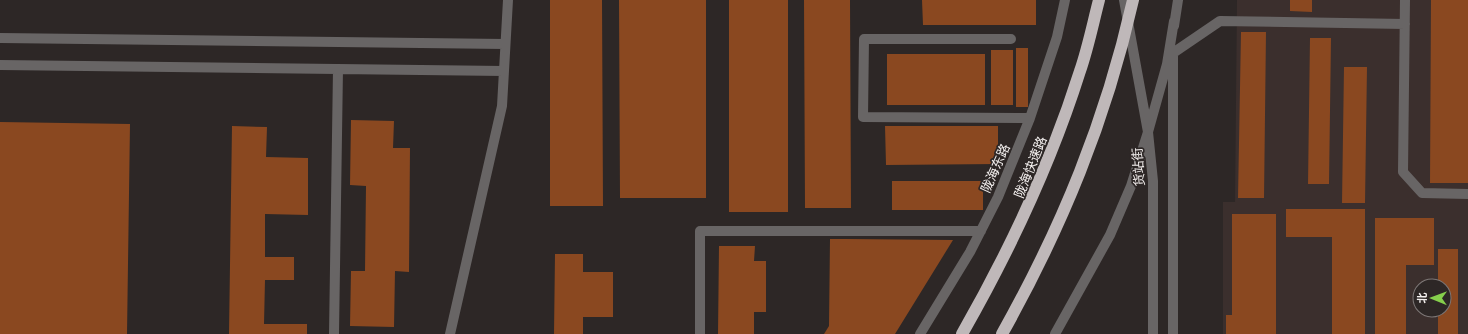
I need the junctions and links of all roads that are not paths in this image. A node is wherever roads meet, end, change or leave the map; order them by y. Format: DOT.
graph roads {
  1 [pos="508,0"];
  2 [pos="1065,0"];
  3 [pos="1099,0"];
  4 [pos="1124,0"];
  5 [pos="1133,0"];
  6 [pos="1178,0"];
  7 [pos="1405,0"];
  8 [pos="1174,20"];
  9 [pos="1405,24"];
  10 [pos="0,38"];
  11 [pos="1011,39"];
  12 [pos="505,44"];
  13 [pos="1173,53"];
  14 [pos="0,65"];
  15 [pos="338,69"];
  16 [pos="504,71"];
  17 [pos="1030,118"];
  18 [pos="1148,132"];
  19 [pos="1468,194"];
  20 [pos="981,231"];
  21 [pos="334,334"];
  22 [pos="450,334"];
  23 [pos="700,334"];
  24 [pos="920,334"];
  25 [pos="962,334"];
  26 [pos="1002,334"];
  27 [pos="1056,334"];
  28 [pos="1153,334"];
  29 [pos="1173,334"];
  1 -- 12 [label="street"];
  2 -- 17 [label="street, 陇海东路"];
  3 -- 25 [label="highway, 陇海快速路"];
  4 -- 18 [label="street, 货站街"];
  5 -- 26 [label="highway, bridge"];
  6 -- 8 [label="street"];
  7 -- 9 [label="street"];
  8 -- 13 [label="street"];
  8 -- 18 [label="street"];
  9 -- 13 [label="street"];
  9 -- 19 [label="street"];
  10 -- 12 [label="street"];
  11 -- 17 [label="street"];
  12 -- 16 [label="street"];
  13 -- 29 [label="street"];
  14 -- 15 [label="street"];
  15 -- 16 [label="street"];
  15 -- 21 [label="street"];
  16 -- 22 [label="street"];
  17 -- 20 [label="street, 陇海东路"];
  18 -- 27 [label="street"];
  18 -- 28 [label="street, 货站街"];
  20 -- 23 [label="street"];
  20 -- 24 [label="street, 陇海东路"];
}
